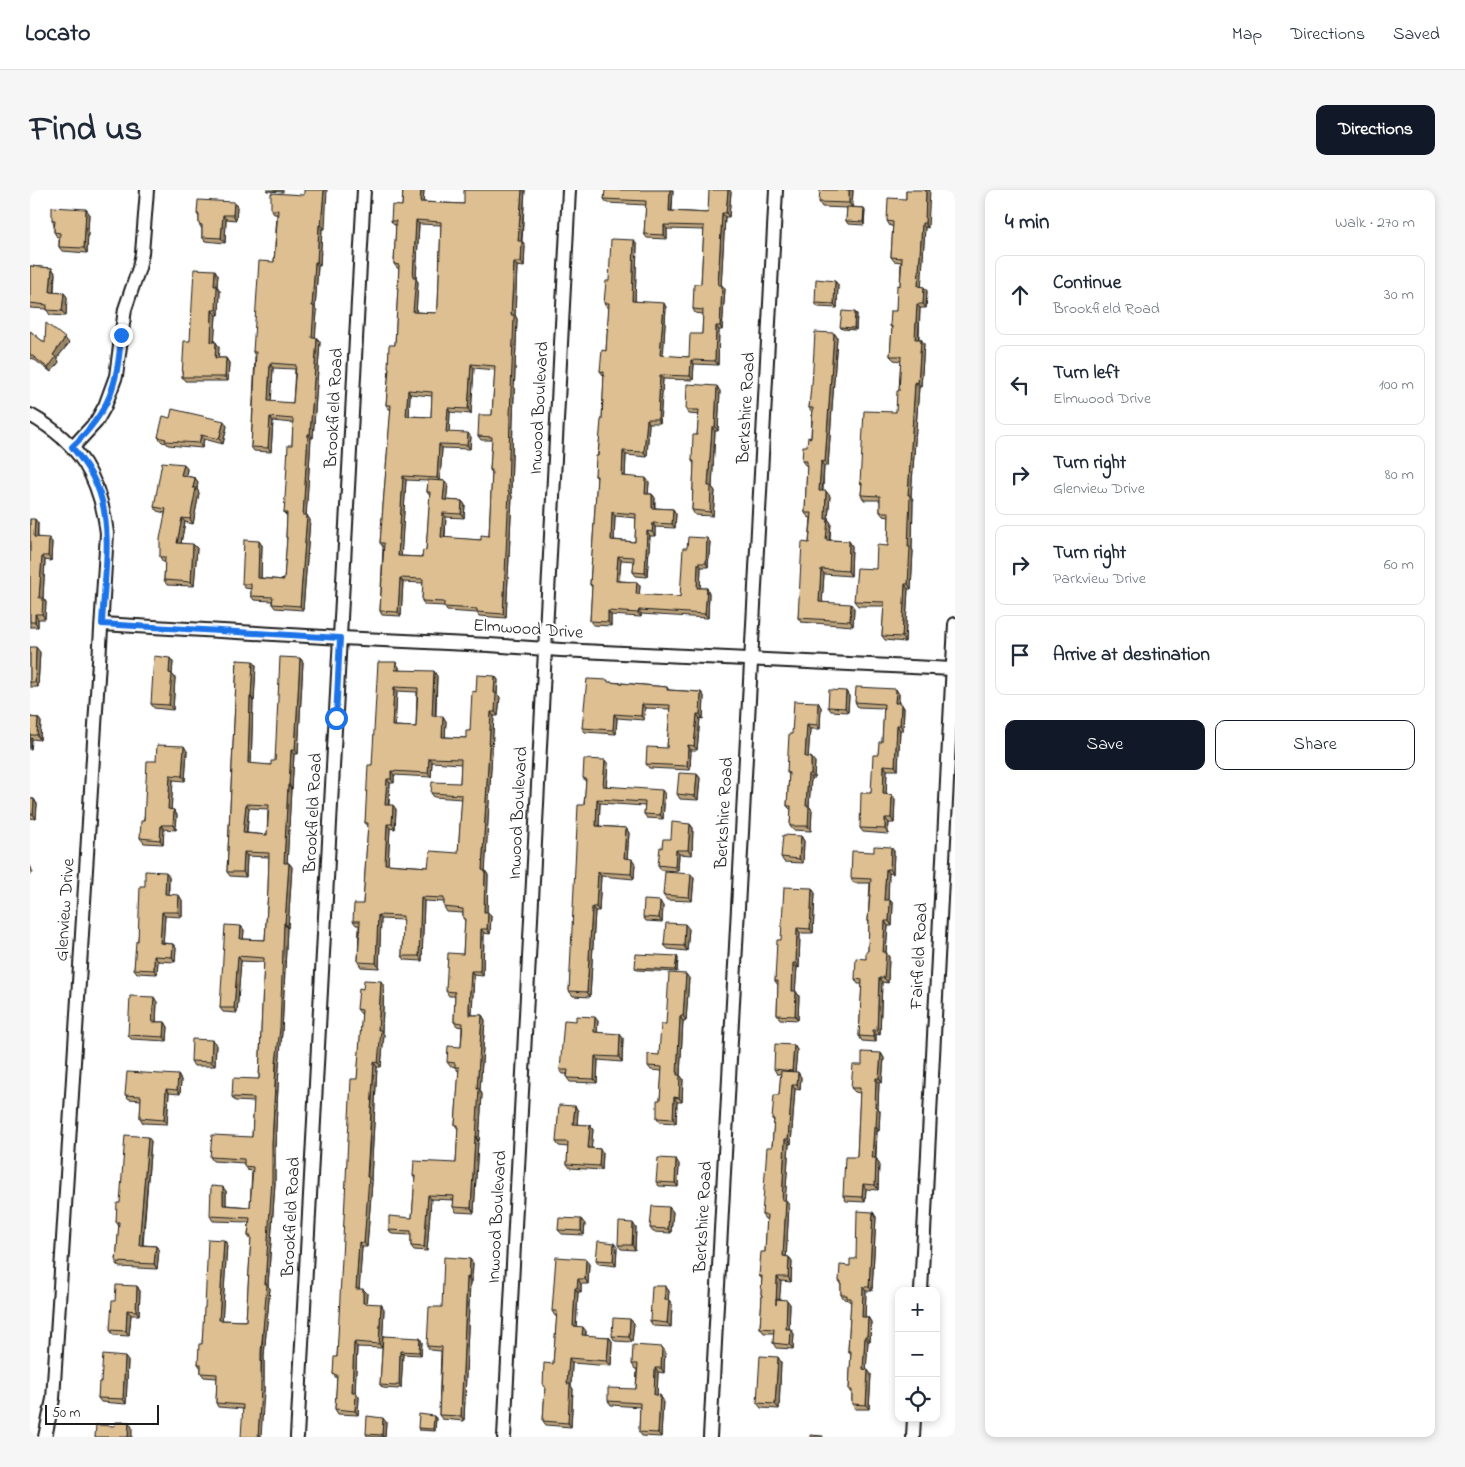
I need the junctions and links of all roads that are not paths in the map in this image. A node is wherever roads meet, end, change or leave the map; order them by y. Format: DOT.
graph roads {
  1 [pos="147,190"];
  2 [pos="364,190"];
  3 [pos="570,190"];
  4 [pos="776,190"];
  5 [pos="30,415"];
  6 [pos="72,447"];
  7 [pos="102,624"];
  8 [pos="955,624"];
  9 [pos="340,638"];
  10 [pos="544,650"];
  11 [pos="751,659"];
  12 [pos="953,669"];
  13 [pos="921,1287"];
  14 [pos="914,1422"];
  15 [pos="45,1437"];
  16 [pos="297,1437"];
  17 [pos="504,1437"];
  18 [pos="710,1437"];
  19 [pos="913,1437"];
  1 -- 6 [label="street"];
  2 -- 9 [label="street, Brookfield Road"];
  3 -- 10 [label="street, Inwood Boulevard"];
  4 -- 11 [label="street, Berkshire Road"];
  5 -- 6 [label="street, Glenview Drive"];
  6 -- 7 [label="street, Glenview Drive"];
  7 -- 9 [label="street, Elmwood Drive"];
  7 -- 15 [label="street, Glenview Drive"];
  8 -- 12 [label="street, Fairfield Road"];
  9 -- 10 [label="street, Elmwood Drive"];
  9 -- 16 [label="street, Brookfield Road"];
  10 -- 11 [label="street, Elmwood Drive"];
  10 -- 17 [label="street, Inwood Boulevard"];
  11 -- 12 [label="street, Elmwood Drive"];
  11 -- 18 [label="street, Berkshire Road"];
  12 -- 13 [label="street, Fairfield Road"];
  14 -- 19 [label="street"];
}
